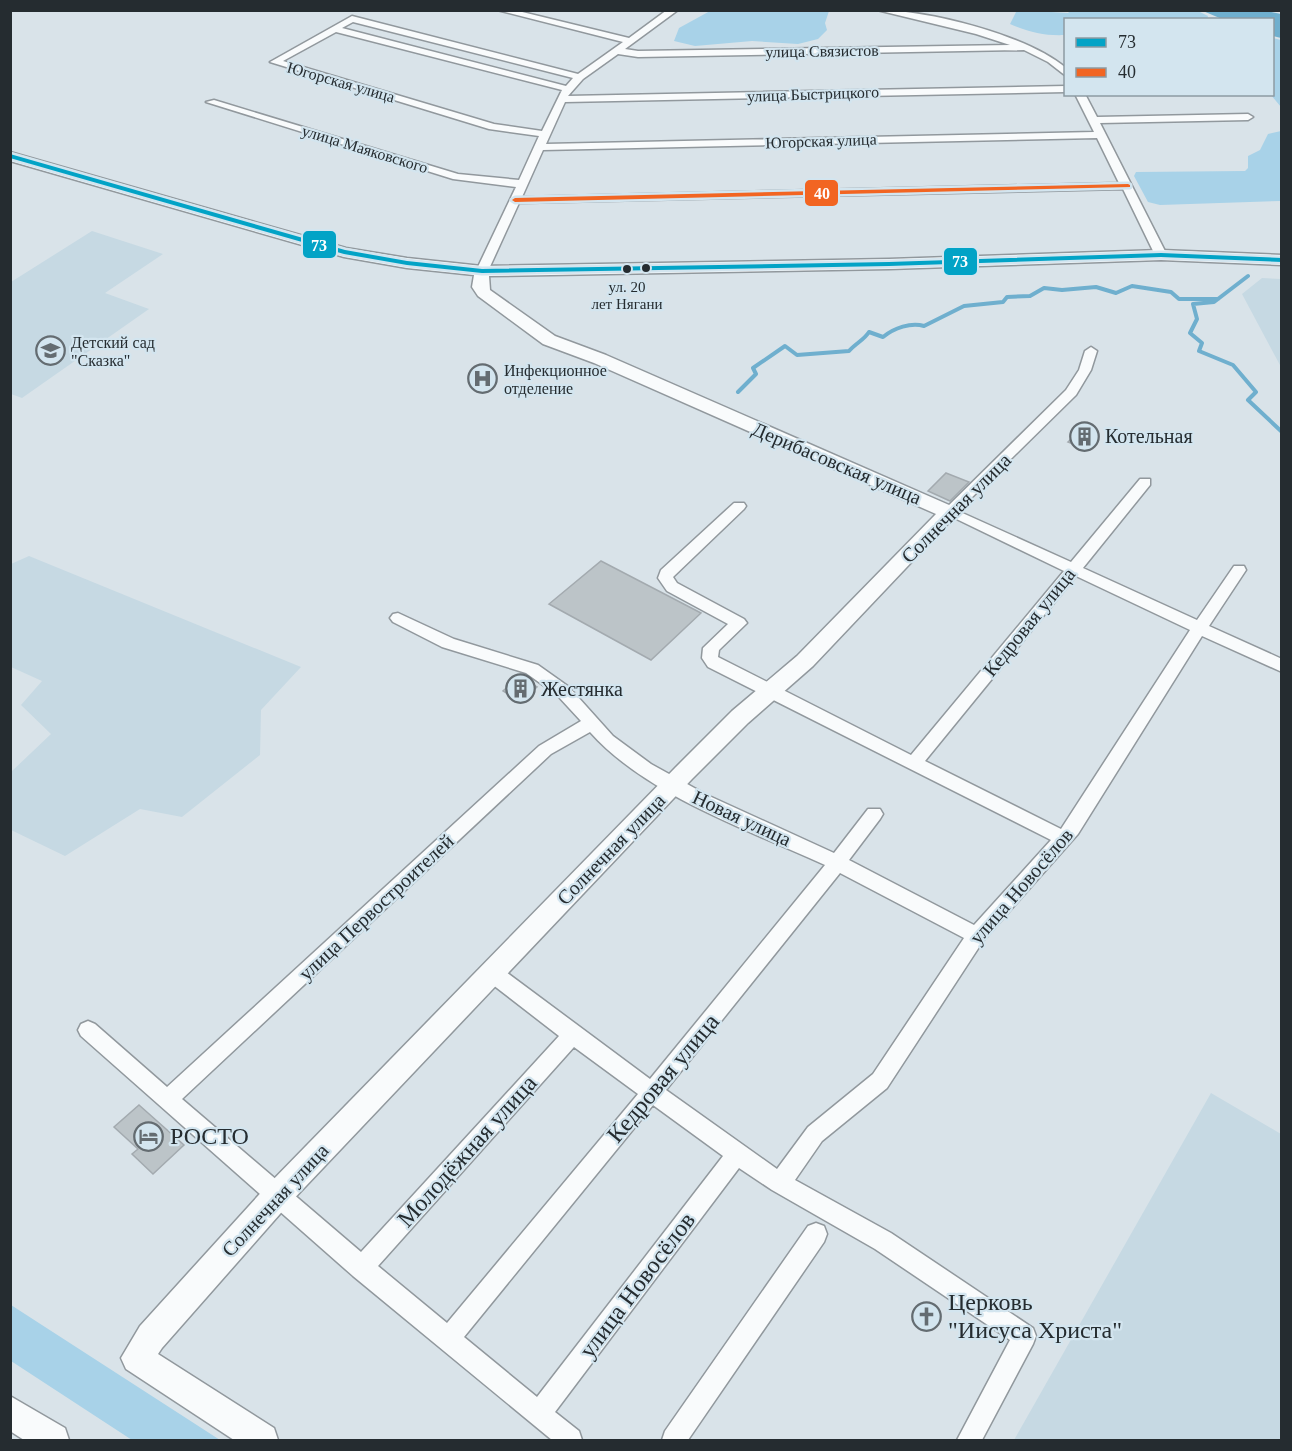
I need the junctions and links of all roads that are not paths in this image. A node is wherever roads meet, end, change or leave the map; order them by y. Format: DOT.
graph roads {
  1 [pos="501,10"];
  2 [pos="674,10"];
  3 [pos="881,10"];
  4 [pos="334,28"];
  5 [pos="630,41"];
  6 [pos="1028,48"];
  7 [pos="615,51"];
  8 [pos="1064,72"];
  9 [pos="580,77"];
  10 [pos="568,89"];
  11 [pos="1064,89"];
  12 [pos="1081,96"];
  13 [pos="561,99"];
  14 [pos="211,102"];
  15 [pos="1248,117"];
  16 [pos="1095,120"];
  17 [pos="545,134"];
  18 [pos="1102,135"];
  19 [pos="539,147"];
  20 [pos="10,156"];
  21 [pos="522,184"];
  22 [pos="1128,186"];
  23 [pos="514,200"];
  24 [pos="1161,255"];
  25 [pos="1281,260"];
  26 [pos="482,271"];
  27 [pos="1091,351"];
  28 [pos="1145,482"];
  29 [pos="739,506"];
  30 [pos="949,512"];
  31 [pos="1072,568"];
  32 [pos="1239,570"];
  33 [pos="398,618"];
  34 [pos="1201,627"];
  35 [pos="1281,666"];
  36 [pos="770,691"];
  37 [pos="591,723"];
  38 [pos="914,763"];
  39 [pos="673,785"];
  40 [pos="874,814"];
  41 [pos="1064,839"];
  42 [pos="837,862"];
  43 [pos="976,935"];
  44 [pos="492,972"];
  45 [pos="88,1030"];
  46 [pos="573,1035"];
  47 [pos="650,1092"];
  48 [pos="168,1100"];
  49 [pos="737,1154"];
  50 [pos="780,1183"];
  51 [pos="277,1196"];
  52 [pos="816,1234"];
  53 [pos="361,1268"];
  54 [pos="448,1340"];
  55 [pos="10,1412"];
  56 [pos="538,1416"];
  57 [pos="53,1440"];
  58 [pos="262,1440"];
  59 [pos="570,1440"];
  60 [pos="674,1440"];
  61 [pos="969,1440"];
  1 -- 5 [label="street"];
  2 -- 5 [label="street"];
  3 -- 6 [label="street"];
  4 -- 9 [label="street"];
  4 -- 10 [label="street"];
  4 -- 17 [label="street, Югорская улица"];
  5 -- 7 [label="street"];
  6 -- 7 [label="street, улица Связистов"];
  6 -- 8 [label="street"];
  7 -- 9 [label="street"];
  9 -- 10 [label="street"];
  10 -- 13 [label="street"];
  11 -- 13 [label="street, улица Быстрицкого"];
  12 -- 16 [label="street"];
  13 -- 17 [label="street"];
  14 -- 21 [label="street, улица Маяковского"];
  15 -- 16 [label="street"];
  16 -- 18 [label="street"];
  17 -- 19 [label="street"];
  18 -- 19 [label="street, Югорская улица"];
  18 -- 22 [label="street"];
  19 -- 21 [label="street"];
  20 -- 26 [label="street"];
  21 -- 23 [label="street"];
  22 -- 23 [label="street"];
  22 -- 24 [label="street"];
  23 -- 26 [label="street"];
  24 -- 25 [label="street"];
  24 -- 26 [label="street"];
  26 -- 30 [label="street, Дерибасовская улица"];
  27 -- 30 [label="street, Солнечная улица"];
  28 -- 31 [label="street, Кедровая улица"];
  29 -- 36 [label="street"];
  30 -- 31 [label="street, Дерибасовская улица"];
  30 -- 36 [label="street, Солнечная улица"];
  31 -- 34 [label="street, Дерибасовская улица"];
  31 -- 38 [label="street, Кедровая улица"];
  32 -- 34 [label="street, улица Новосёлов"];
  33 -- 37 [label="street, Новая улица"];
  34 -- 35 [label="street, Дерибасовская улица"];
  34 -- 41 [label="street, улица Новосёлов"];
  36 -- 38 [label="street"];
  36 -- 39 [label="street, Солнечная улица"];
  37 -- 39 [label="street, Новая улица"];
  37 -- 48 [label="street, улица Первостроителей"];
  38 -- 41 [label="street"];
  39 -- 42 [label="street, Новая улица"];
  39 -- 44 [label="street, Солнечная улица"];
  40 -- 42 [label="street, Кедровая улица"];
  41 -- 43 [label="street, улица Новосёлов"];
  42 -- 43 [label="street, Новая улица"];
  42 -- 47 [label="street, Кедровая улица"];
  43 -- 50 [label="street, улица Новосёлов"];
  44 -- 46 [label="street"];
  44 -- 51 [label="street, Солнечная улица"];
  45 -- 48 [label="street"];
  46 -- 47 [label="street"];
  46 -- 53 [label="street, Молодёжная улица"];
  47 -- 49 [label="street"];
  47 -- 54 [label="street, Кедровая улица"];
  48 -- 51 [label="street"];
  49 -- 50 [label="street"];
  49 -- 56 [label="street, улица Новосёлов"];
  50 -- 61 [label="street"];
  51 -- 53 [label="street"];
  51 -- 58 [label="street, Солнечная улица"];
  52 -- 60 [label="street"];
  53 -- 54 [label="street"];
  54 -- 56 [label="street"];
  55 -- 57 [label="street"];
  56 -- 59 [label="street"];
}
